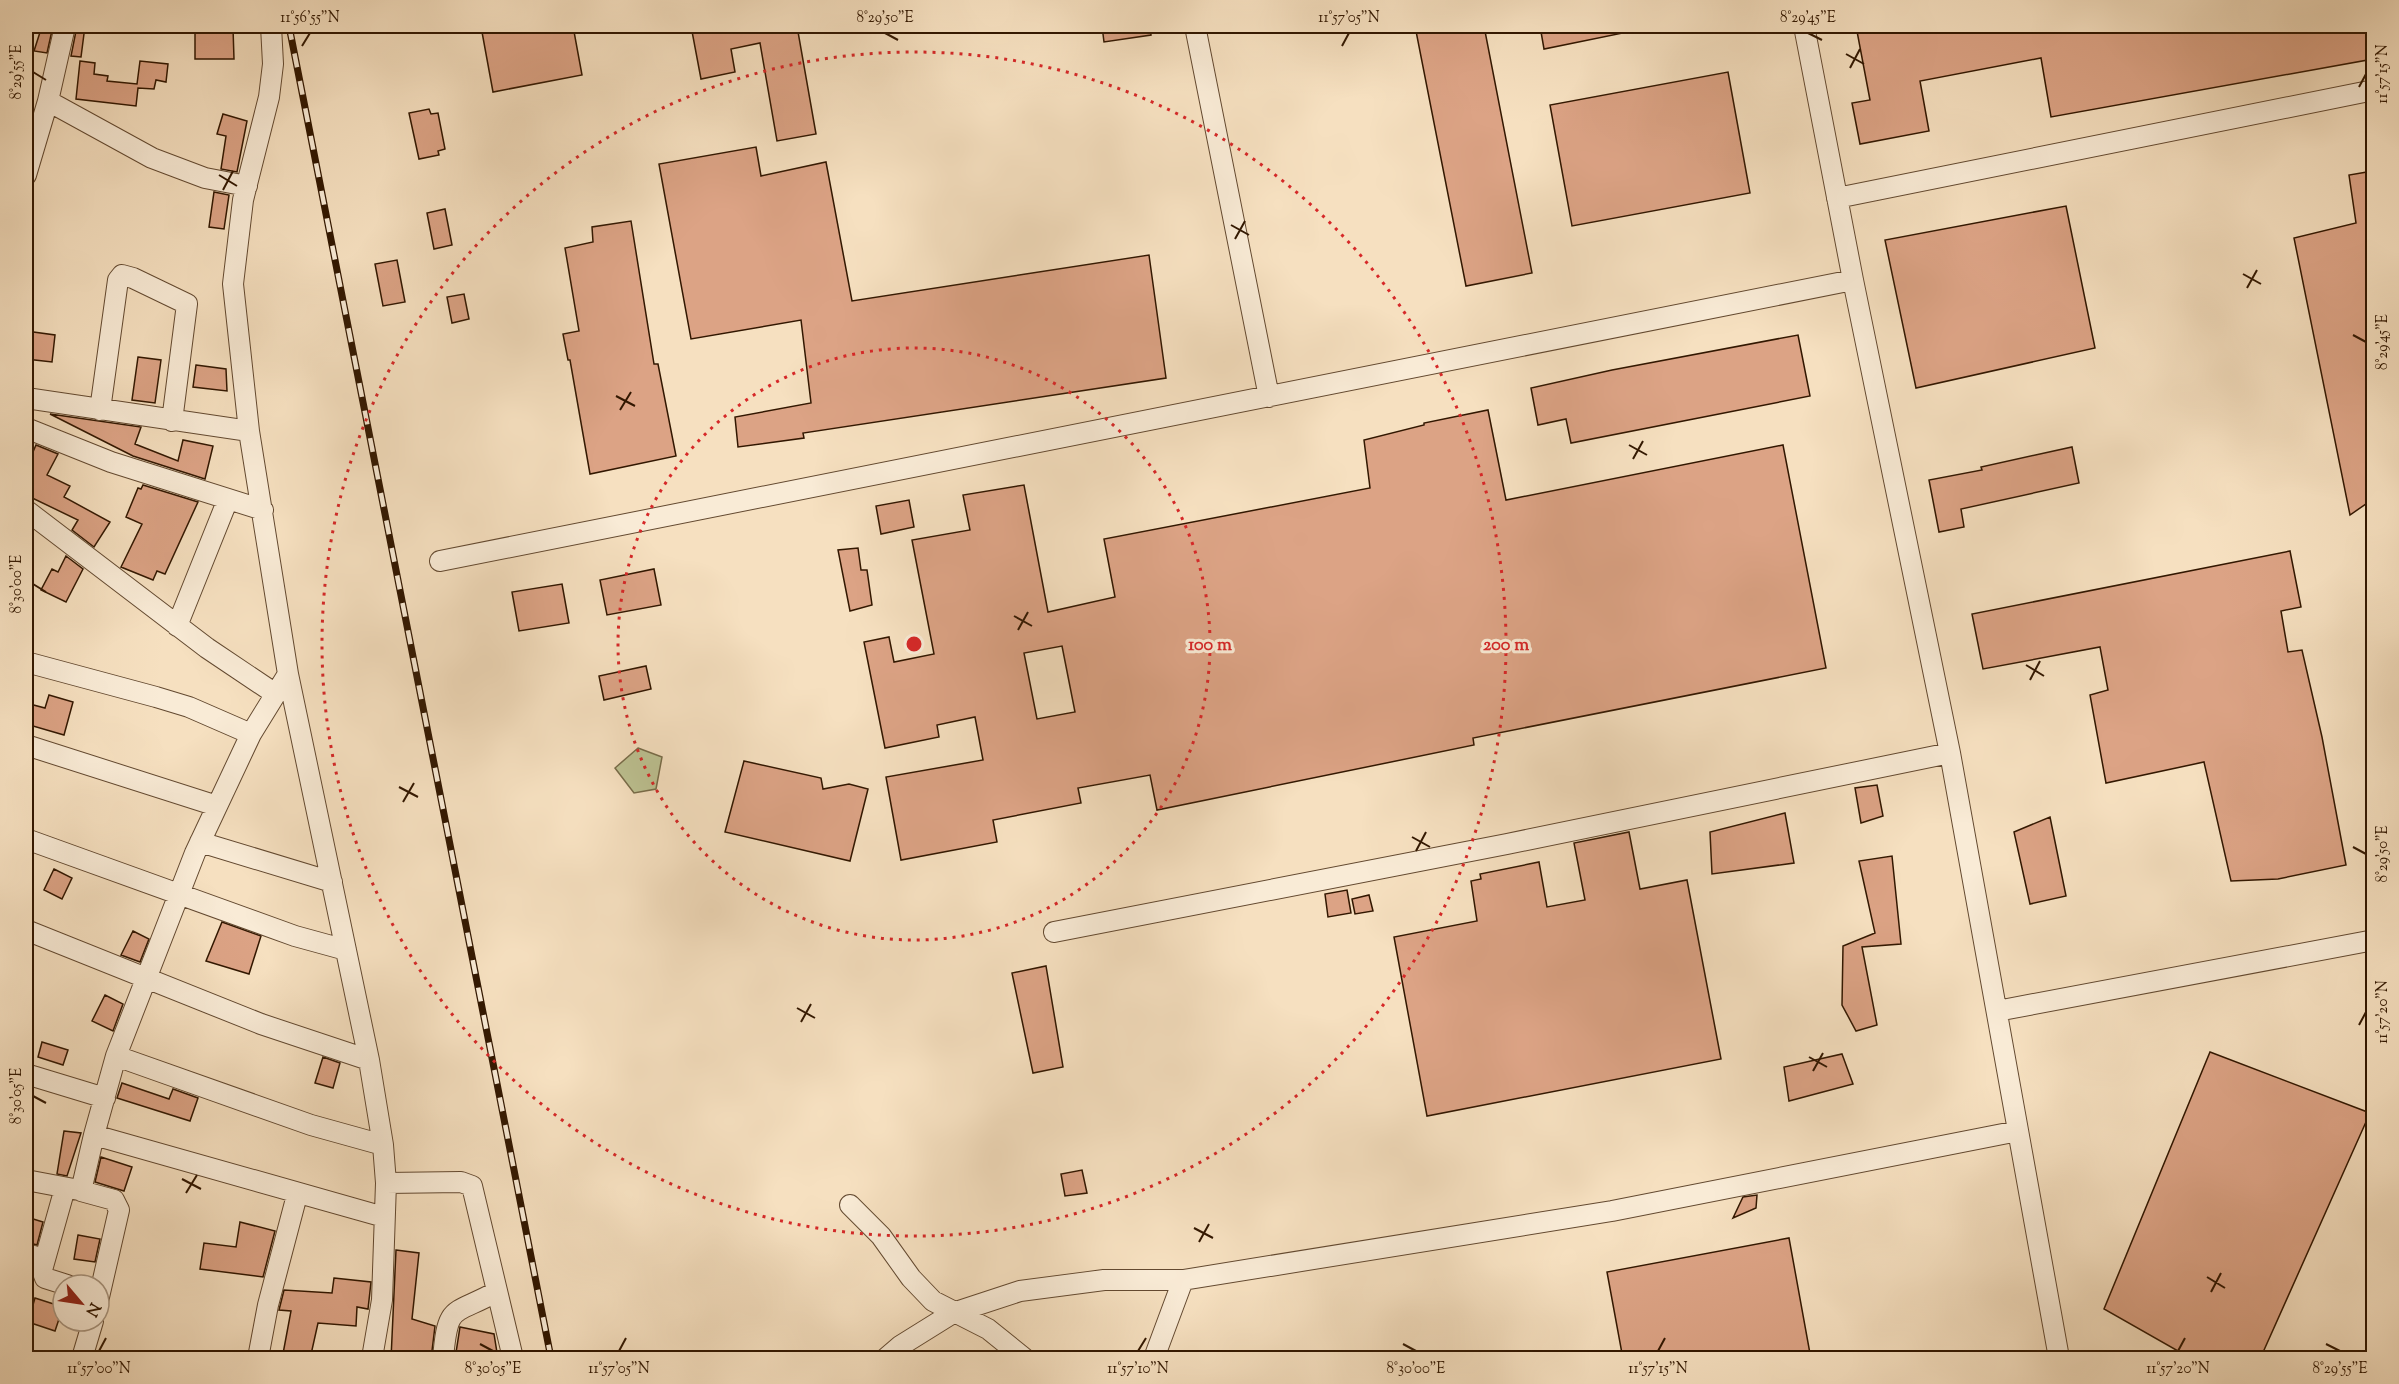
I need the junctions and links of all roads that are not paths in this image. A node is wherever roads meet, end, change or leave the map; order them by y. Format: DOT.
graph roads {
  1 [pos="65,26"];
  2 [pos="271,26"];
  3 [pos="1195,26"];
  4 [pos="1804,26"];
  5 [pos="2373,90"];
  6 [pos="48,101"];
  7 [pos="29,146"];
  8 [pos="26,175"];
  9 [pos="247,186"];
  10 [pos="1837,198"];
  11 [pos="1853,280"];
  12 [pos="1269,397"];
  13 [pos="26,398"];
  14 [pos="100,410"];
  15 [pos="172,421"];
  16 [pos="26,428"];
  17 [pos="249,431"];
  18 [pos="228,499"];
  19 [pos="26,510"];
  20 [pos="263,510"];
  21 [pos="440,561"];
  22 [pos="177,626"];
  23 [pos="26,662"];
  24 [pos="288,674"];
  25 [pos="274,693"];
  26 [pos="250,734"];
  27 [pos="26,745"];
  28 [pos="1950,753"];
  29 [pos="217,806"];
  30 [pos="26,839"];
  31 [pos="200,842"];
  32 [pos="332,882"];
  33 [pos="178,895"];
  34 [pos="26,930"];
  35 [pos="1054,932"];
  36 [pos="2373,940"];
  37 [pos="346,950"];
  38 [pos="145,980"];
  39 [pos="1997,1011"];
  40 [pos="116,1056"];
  41 [pos="369,1060"];
  42 [pos="26,1074"];
  43 [pos="105,1098"];
  44 [pos="2018,1131"];
  45 [pos="94,1135"];
  46 [pos="383,1145"];
  47 [pos="26,1180"];
  48 [pos="386,1183"];
  49 [pos="73,1189"];
  50 [pos="297,1195"];
  51 [pos="850,1205"];
  52 [pos="384,1217"];
  53 [pos="31,1259"];
  54 [pos="104,1273"];
  55 [pos="51,1280"];
  56 [pos="1183,1280"];
  57 [pos="496,1292"];
  58 [pos="953,1313"];
  59 [pos="90,1333"];
  60 [pos="82,1359"];
  61 [pos="258,1359"];
  62 [pos="372,1359"];
  63 [pos="443,1359"];
  64 [pos="513,1359"];
  65 [pos="886,1359"];
  66 [pos="1024,1359"];
  67 [pos="1154,1359"];
  68 [pos="2059,1359"];
  1 -- 6 [label="street"];
  2 -- 9 [label="street"];
  3 -- 12 [label="street"];
  4 -- 10 [label="street"];
  5 -- 10 [label="street"];
  6 -- 7 [label="street"];
  6 -- 9 [label="street"];
  7 -- 8 [label="street"];
  9 -- 17 [label="street"];
  10 -- 11 [label="street"];
  11 -- 12 [label="street"];
  11 -- 28 [label="street"];
  12 -- 21 [label="street"];
  13 -- 14 [label="street"];
  14 -- 15 [label="street"];
  14 -- 15 [label="street"];
  15 -- 17 [label="street"];
  16 -- 18 [label="street"];
  17 -- 20 [label="street"];
  18 -- 20 [label="street"];
  18 -- 22 [label="street"];
  19 -- 22 [label="street"];
  20 -- 24 [label="street"];
  22 -- 25 [label="street"];
  23 -- 26 [label="street"];
  24 -- 25 [label="street"];
  24 -- 32 [label="street"];
  25 -- 26 [label="street"];
  26 -- 29 [label="street"];
  27 -- 29 [label="street"];
  28 -- 35 [label="street"];
  28 -- 39 [label="street"];
  29 -- 31 [label="street"];
  30 -- 33 [label="street"];
  31 -- 32 [label="street"];
  31 -- 33 [label="street"];
  32 -- 37 [label="street"];
  33 -- 37 [label="street"];
  33 -- 38 [label="street"];
  34 -- 38 [label="street"];
  36 -- 39 [label="street"];
  37 -- 41 [label="street"];
  38 -- 40 [label="street"];
  38 -- 41 [label="street"];
  39 -- 44 [label="street"];
  40 -- 43 [label="street"];
  40 -- 46 [label="street"];
  41 -- 46 [label="street"];
  42 -- 43 [label="street"];
  43 -- 45 [label="street"];
  44 -- 56 [label="street"];
  44 -- 68 [label="street"];
  45 -- 49 [label="street"];
  45 -- 50 [label="street"];
  46 -- 48 [label="street"];
  47 -- 49 [label="street"];
  48 -- 52 [label="street"];
  48 -- 57 [label="street"];
  49 -- 53 [label="street"];
  49 -- 54 [label="street"];
  50 -- 52 [label="street"];
  50 -- 61 [label="street"];
  51 -- 58 [label="street"];
  52 -- 62 [label="street"];
  53 -- 55 [label="street"];
  56 -- 58 [label="street"];
  56 -- 67 [label="street"];
  57 -- 63 [label="street"];
  57 -- 64 [label="street"];
  58 -- 65 [label="street"];
  58 -- 66 [label="street"];
  59 -- 60 [label="street"];
}
